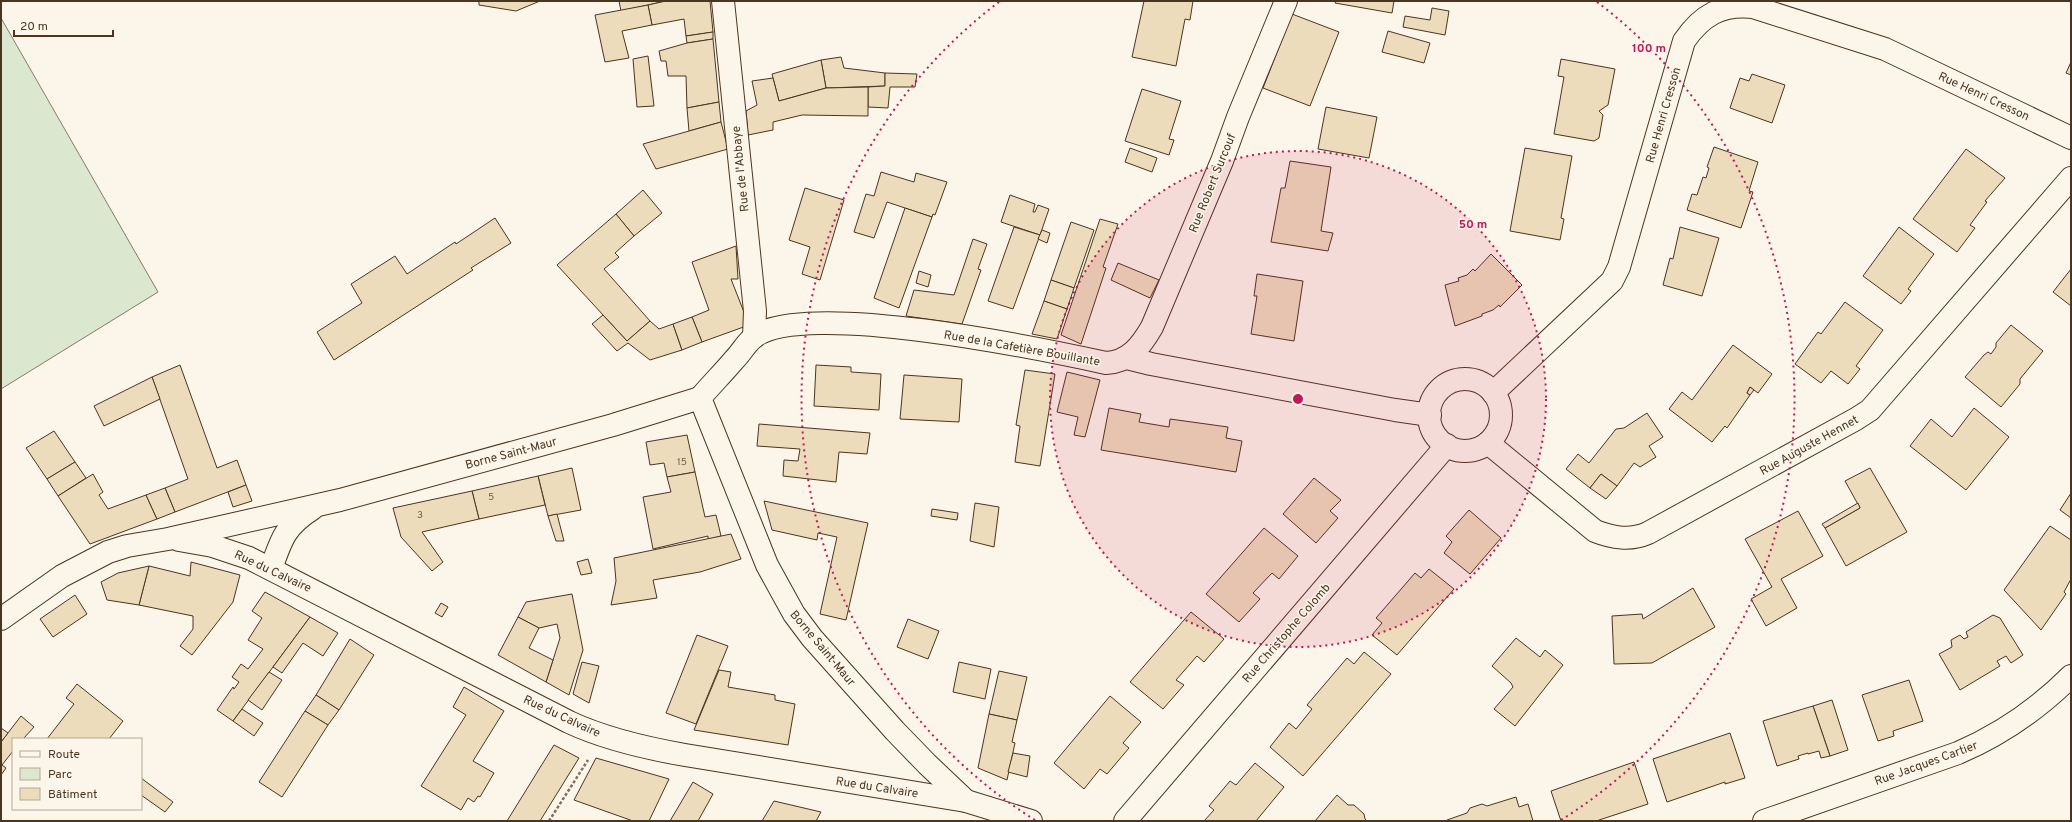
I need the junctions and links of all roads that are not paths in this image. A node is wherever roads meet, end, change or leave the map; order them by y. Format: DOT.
graph roads {
  1 [pos="723,1"];
  2 [pos="1286,1"];
  3 [pos="2071,138"];
  4 [pos="2071,178"];
  5 [pos="754,337"];
  6 [pos="1127,358"];
  7 [pos="1493,393"];
  8 [pos="700,398"];
  9 [pos="1430,415"];
  10 [pos="1488,443"];
  11 [pos="1447,446"];
  12 [pos="321,504"];
  13 [pos="168,539"];
  14 [pos="271,568"];
  15 [pos="1,619"];
  16 [pos="2071,676"];
  17 [pos="966,801"];
  18 [pos="987,814"];
  19 [pos="1031,821"];
  20 [pos="1126,821"];
  21 [pos="1764,821"];
  1 -- 5 [label="street, Rue de l'Abbaye"];
  2 -- 6 [label="street, Rue Robert Surcouf"];
  3 -- 7 [label="street, Rue Henri Cresson"];
  4 -- 10 [label="street, Rue Auguste Hennet"];
  5 -- 6 [label="street, Rue de la Cafetière Bouillante"];
  5 -- 8 [label="street"];
  6 -- 9 [label="street, Rue de la Cafetière Bouillante"];
  7 -- 9 [label="street"];
  7 -- 10 [label="street"];
  8 -- 12 [label="street, Borne Saint-Maur"];
  8 -- 17 [label="street, Borne Saint-Maur"];
  9 -- 11 [label="street"];
  10 -- 11 [label="street"];
  11 -- 20 [label="street, Rue Christophe Colomb"];
  12 -- 13 [label="street, Borne Saint-Maur"];
  12 -- 14 [label="street, Borne Saint-Maur"];
  13 -- 14 [label="street, Rue du Calvaire"];
  13 -- 15 [label="street"];
  14 -- 17 [label="street, Rue du Calvaire"];
  16 -- 21 [label="street, Rue Jacques Cartier"];
  17 -- 18 [label="street, Rue du Calvaire"];
  18 -- 19 [label="street, Rue du Calvaire"];
}
